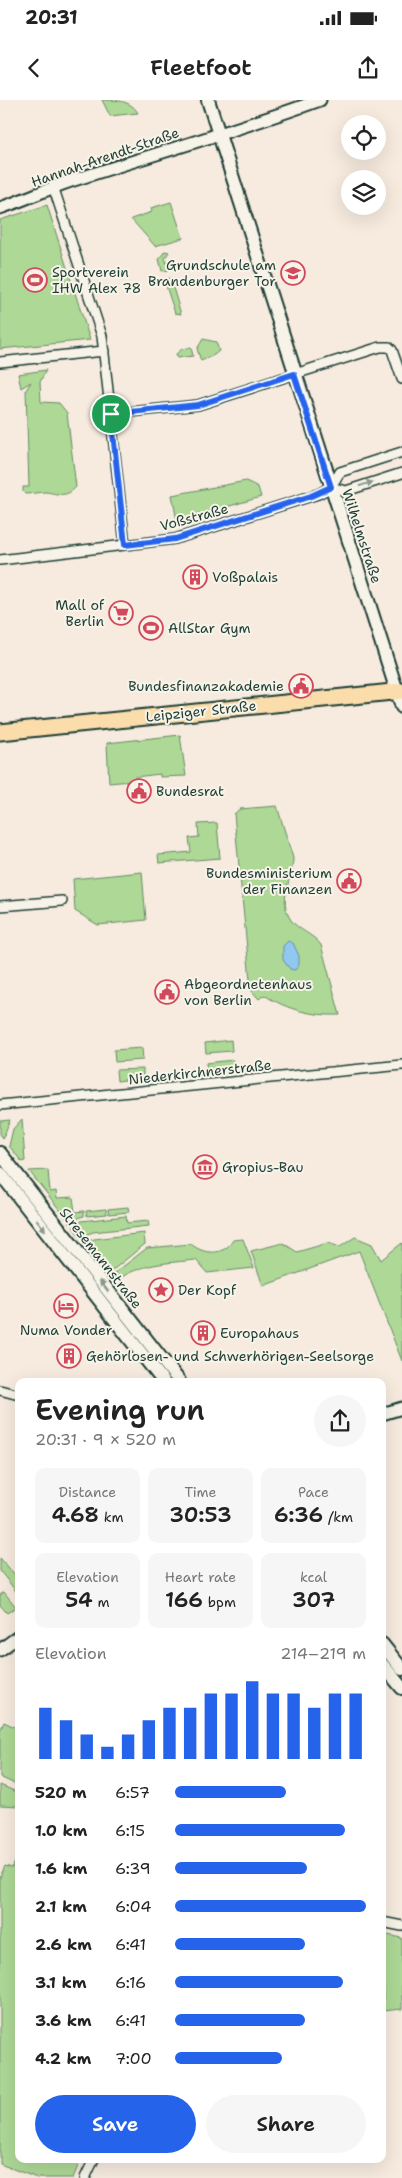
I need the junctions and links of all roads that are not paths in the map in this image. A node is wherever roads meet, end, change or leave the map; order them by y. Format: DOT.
graph roads {
  1 [pos="208,100"];
  2 [pos="320,100"];
  3 [pos="219,135"];
  4 [pos="54,188"];
  5 [pos="0,208"];
  6 [pos="104,351"];
  7 [pos="0,362"];
  8 [pos="294,374"];
  9 [pos="402,379"];
  10 [pos="111,414"];
  11 [pos="402,452"];
  12 [pos="402,473"];
  13 [pos="331,487"];
  14 [pos="125,545"];
  15 [pos="0,560"];
  16 [pos="400,692"];
  17 [pos="402,707"];
  18 [pos="0,732"];
  19 [pos="62,901"];
  20 [pos="0,906"];
  21 [pos="402,1065"];
  22 [pos="0,1105"];
  23 [pos="0,1153"];
  24 [pos="4,1174"];
  25 [pos="168,1378"];
  26 [pos="0,1390"];
  27 [pos="15,1394"];
  28 [pos="402,1408"];
  29 [pos="386,1413"];
  30 [pos="15,1639"];
  31 [pos="386,1649"];
  32 [pos="0,1650"];
  33 [pos="386,1669"];
  34 [pos="402,1669"];
  35 [pos="402,1688"];
  36 [pos="386,1923"];
  37 [pos="402,1926"];
  38 [pos="92,2163"];
  39 [pos="85,2178"];
  1 -- 3 [label="main road, Wilhelmstraße"];
  2 -- 3 [label="street, Hannah-Arendt-Straße"];
  3 -- 4 [label="street, Hannah-Arendt-Straße"];
  3 -- 8 [label="main road, Wilhelmstraße"];
  4 -- 5 [label="street, Hannah-Arendt-Straße"];
  4 -- 6 [label="street"];
  6 -- 7 [label="street"];
  6 -- 10 [label="street"];
  8 -- 9 [label="street"];
  8 -- 10 [label="street"];
  8 -- 13 [label="main road, Wilhelmstraße"];
  10 -- 14 [label="street"];
  11 -- 13 [label="street"];
  13 -- 12 [label="street, one-way"];
  13 -- 14 [label="street, Voßstraße"];
  13 -- 16 [label="main road, Wilhelmstraße"];
  14 -- 15 [label="street, Voßstraße"];
  16 -- 17 [label="main road, Wilhelmstraße"];
  16 -- 18 [label="main road, Leipziger Straße"];
  19 -- 20 [label="street"];
  21 -- 22 [label="street, Niederkirchnerstraße"];
  23 -- 24 [label="main road, Stresemannstraße"];
  24 -- 25 [label="main road, Stresemannstraße"];
  26 -- 27 [label="street"];
  28 -- 29 [label="street"];
  30 -- 32 [label="street"];
  31 -- 34 [label="main road"];
  33 -- 35 [label="main road"];
  36 -- 37 [label="street"];
  38 -- 39 [label="street"];
}
